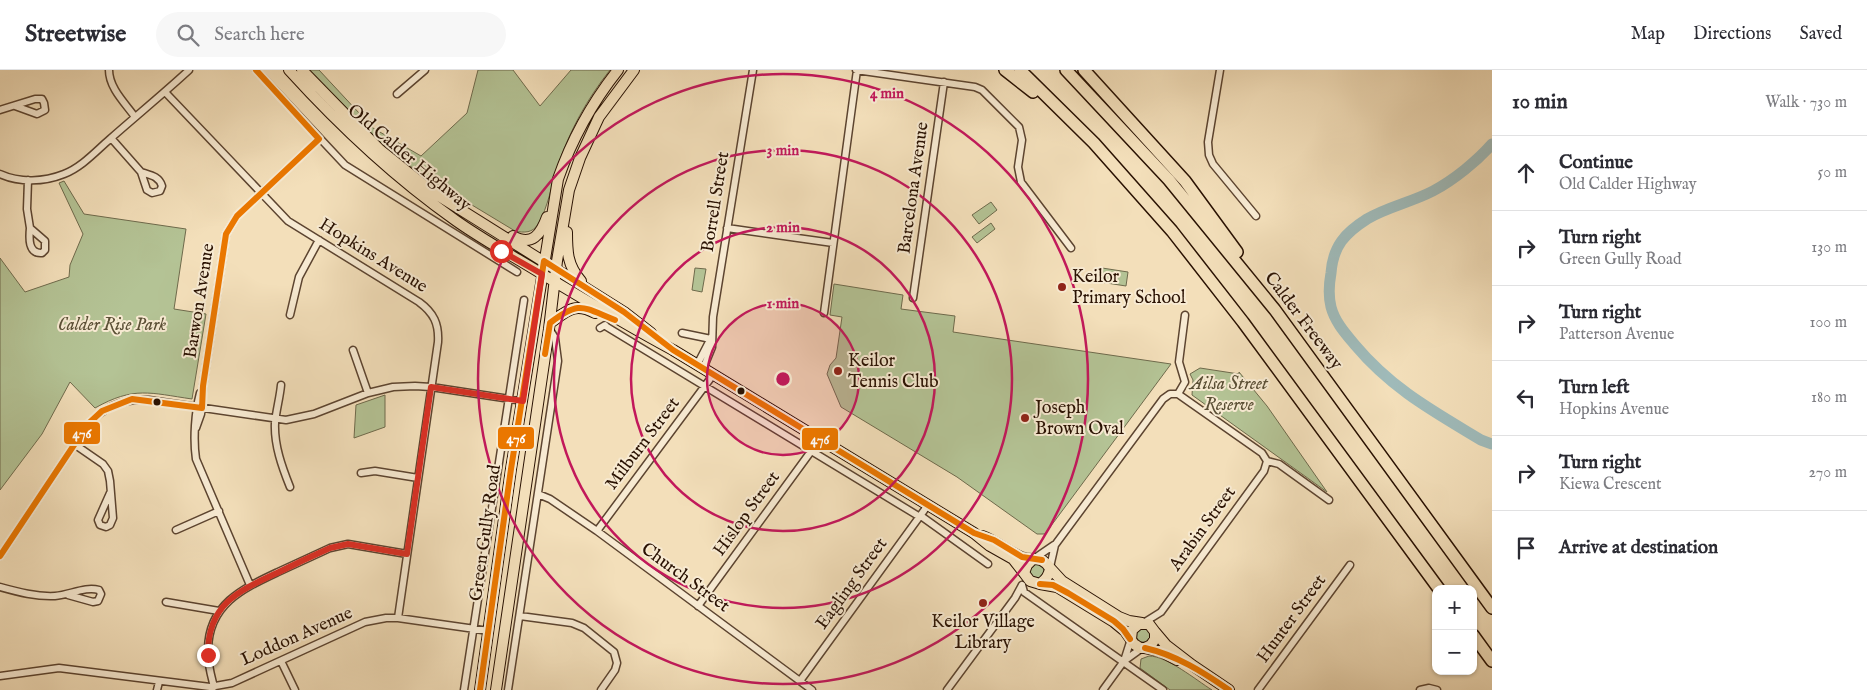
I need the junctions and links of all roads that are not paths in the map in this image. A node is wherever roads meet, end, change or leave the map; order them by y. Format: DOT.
graph roads {
  1 [pos="110,70"];
  2 [pos="189,70"];
  3 [pos="256,70"];
  4 [pos="289,70"];
  5 [pos="302,70"];
  6 [pos="425,70"];
  7 [pos="618,70"];
  8 [pos="634,70"];
  9 [pos="753,70"];
  10 [pos="857,70"];
  11 [pos="1005,70"];
  12 [pos="1020,70"];
  13 [pos="1066,70"];
  14 [pos="1084,70"];
  15 [pos="1220,70"];
  16 [pos="944,82"];
  17 [pos="165,92"];
  18 [pos="398,94"];
  19 [pos="15,106"];
  20 [pos="0,110"];
  21 [pos="136,117"];
  22 [pos="111,138"];
  23 [pos="319,139"];
  24 [pos="1094,144"];
  25 [pos="141,172"];
  26 [pos="0,174"];
  27 [pos="28,180"];
  28 [pos="431,191"];
  29 [pos="555,191"];
  30 [pos="262,193"];
  31 [pos="567,198"];
  32 [pos="1256,216"];
  33 [pos="30,228"];
  34 [pos="727,228"];
  35 [pos="319,240"];
  36 [pos="833,243"];
  37 [pos="1070,248"];
  38 [pos="544,261"];
  39 [pos="556,268"];
  40 [pos="517,272"];
  41 [pos="542,274"];
  42 [pos="555,282"];
  43 [pos="588,289"];
  44 [pos="913,298"];
  45 [pos="524,300"];
  46 [pos="1275,310"];
  47 [pos="824,312"];
  48 [pos="290,315"];
  49 [pos="1185,316"];
  50 [pos="624,324"];
  51 [pos="549,326"];
  52 [pos="600,328"];
  53 [pos="682,333"];
  54 [pos="711,338"];
  55 [pos="353,350"];
  56 [pos="673,350"];
  57 [pos="700,367"];
  58 [pos="713,375"];
  59 [pos="281,385"];
  60 [pos="431,387"];
  61 [pos="705,387"];
  62 [pos="368,393"];
  63 [pos="1178,394"];
  64 [pos="509,399"];
  65 [pos="523,401"];
  66 [pos="199,407"];
  67 [pos="276,419"];
  68 [pos="820,439"];
  69 [pos="74,444"];
  70 [pos="811,452"];
  71 [pos="1267,462"];
  72 [pos="361,473"];
  73 [pos="418,478"];
  74 [pos="290,487"];
  75 [pos="110,493"];
  76 [pos="538,494"];
  77 [pos="1329,500"];
  78 [pos="928,505"];
  79 [pos="219,511"];
  80 [pos="920,517"];
  81 [pos="176,530"];
  82 [pos="597,532"];
  83 [pos="974,533"];
  84 [pos="1055,545"];
  85 [pos="407,554"];
  86 [pos="0,556"];
  87 [pos="1034,559"];
  88 [pos="988,564"];
  89 [pos="1350,565"];
  90 [pos="1050,568"];
  91 [pos="1024,581"];
  92 [pos="1039,583"];
  93 [pos="250,585"];
  94 [pos="1436,585"];
  95 [pos="0,587"];
  96 [pos="68,595"];
  97 [pos="166,602"];
  98 [pos="698,606"];
  99 [pos="1492,608"];
  100 [pos="219,611"];
  101 [pos="1161,612"];
  102 [pos="520,616"];
  103 [pos="398,618"];
  104 [pos="1142,623"];
  105 [pos="474,629"];
  106 [pos="489,631"];
  107 [pos="1155,631"];
  108 [pos="504,633"];
  109 [pos="516,636"];
  110 [pos="1131,639"];
  111 [pos="1477,640"];
  112 [pos="1144,648"];
  113 [pos="281,661"];
  114 [pos="1492,661"];
  115 [pos="1124,662"];
  116 [pos="1192,665"];
  117 [pos="0,676"];
  118 [pos="800,681"];
  119 [pos="159,682"];
  120 [pos="214,687"];
  121 [pos="158,690"];
  122 [pos="295,690"];
  123 [pos="464,690"];
  124 [pos="480,690"];
  125 [pos="496,690"];
  126 [pos="508,690"];
  127 [pos="601,690"];
  128 [pos="812,690"];
  129 [pos="947,690"];
  130 [pos="1103,690"];
  131 [pos="1163,690"];
  132 [pos="1230,690"];
  133 [pos="1258,690"];
  134 [pos="1420,690"];
  135 [pos="1437,690"];
  1 -- 21 [label="street"];
  2 -- 17 [label="street"];
  3 -- 23 [label="street"];
  4 -- 41 [label="main road, Old Calder Highway"];
  5 -- 28 [label="main road, Old Calder Highway"];
  6 -- 18 [label="street"];
  7 -- 29 [label="main road, Green Gully Road"];
  8 -- 31 [label="main road, Green Gully Road"];
  9 -- 34 [label="street, Borrell Street"];
  10 -- 16 [label="street"];
  10 -- 36 [label="street"];
  11 -- 24 [label="highway"];
  12 -- 24 [label="highway"];
  13 -- 46 [label="highway, Calder Freeway"];
  14 -- 46 [label="highway"];
  15 -- 32 [label="street"];
  16 -- 37 [label="street"];
  16 -- 44 [label="street, Barcelona Avenue"];
  17 -- 21 [label="street"];
  17 -- 30 [label="street, Hopkins Avenue"];
  19 -- 20 [label="street"];
  21 -- 22 [label="street"];
  22 -- 25 [label="street"];
  22 -- 27 [label="street"];
  23 -- 30 [label="street, Barwon Avenue"];
  23 -- 40 [label="street"];
  24 -- 94 [label="highway"];
  26 -- 27 [label="street"];
  27 -- 33 [label="street"];
  28 -- 29 [label="main road"];
  28 -- 38 [label="main road, Old Calder Highway"];
  29 -- 38 [label="main road, Green Gully Road"];
  30 -- 35 [label="street, Hopkins Avenue"];
  30 -- 66 [label="street, Barwon Avenue"];
  31 -- 39 [label="main road, Green Gully Road"];
  31 -- 43 [label="main road"];
  34 -- 36 [label="street"];
  34 -- 54 [label="street, Borrell Street"];
  35 -- 48 [label="street"];
  35 -- 60 [label="street, Hopkins Avenue"];
  36 -- 47 [label="street"];
  38 -- 39 [label="main road, Old Calder Highway"];
  38 -- 41 [label="main road, Green Gully Road"];
  39 -- 42 [label="main road, Green Gully Road"];
  39 -- 43 [label="main road, Old Calder Highway"];
  41 -- 42 [label="main road, Old Calder Highway"];
  41 -- 65 [label="main road, Green Gully Road"];
  42 -- 50 [label="main road, Old Calder Highway"];
  42 -- 51 [label="main road, Green Gully Road"];
  43 -- 56 [label="main road, Old Calder Highway"];
  45 -- 64 [label="street"];
  46 -- 99 [label="highway, Calder Freeway"];
  49 -- 63 [label="street"];
  50 -- 51 [label="main road"];
  50 -- 56 [label="main road, Old Calder Highway"];
  51 -- 76 [label="street"];
  51 -- 108 [label="main road, Green Gully Road"];
  52 -- 61 [label="street"];
  53 -- 54 [label="street"];
  54 -- 57 [label="street, Borrell Street"];
  55 -- 62 [label="street"];
  56 -- 57 [label="main road, Old Calder Highway"];
  57 -- 58 [label="main road, Old Calder Highway"];
  58 -- 61 [label="street, Milburn Street"];
  58 -- 68 [label="main road, Old Calder Highway"];
  59 -- 67 [label="street"];
  60 -- 62 [label="street"];
  60 -- 64 [label="street"];
  60 -- 73 [label="street, Hopkins Avenue"];
  61 -- 70 [label="street"];
  61 -- 82 [label="street, Milburn Street"];
  62 -- 67 [label="street"];
  63 -- 71 [label="street"];
  63 -- 84 [label="street"];
  64 -- 65 [label="street"];
  64 -- 105 [label="street"];
  65 -- 106 [label="main road, Green Gully Road"];
  66 -- 67 [label="street"];
  66 -- 69 [label="street"];
  66 -- 79 [label="street, Barwon Avenue"];
  67 -- 74 [label="street"];
  68 -- 70 [label="street, Hislop Street"];
  68 -- 78 [label="main road, Old Calder Highway"];
  69 -- 75 [label="street"];
  69 -- 86 [label="street"];
  70 -- 80 [label="street"];
  70 -- 98 [label="street, Hislop Street"];
  71 -- 77 [label="street"];
  71 -- 101 [label="street, Arabin Street"];
  72 -- 73 [label="street"];
  73 -- 85 [label="street, Hopkins Avenue"];
  76 -- 82 [label="street, Church Street"];
  76 -- 102 [label="street"];
  78 -- 80 [label="street, Eagling Street"];
  78 -- 83 [label="main road, Old Calder Highway"];
  79 -- 81 [label="street"];
  79 -- 93 [label="street, Barwon Avenue"];
  80 -- 88 [label="street"];
  80 -- 118 [label="street, Eagling Street"];
  82 -- 98 [label="street, Church Street"];
  83 -- 87 [label="main road, Old Calder Highway"];
  83 -- 91 [label="main road, Old Calder Highway"];
  84 -- 87 [label="street"];
  84 -- 90 [label="street"];
  85 -- 93 [label="street"];
  85 -- 103 [label="street, Hopkins Avenue"];
  87 -- 90 [label="main road"];
  87 -- 91 [label="main road"];
  89 -- 133 [label="street, Hunter Street"];
  90 -- 92 [label="main road"];
  90 -- 104 [label="main road"];
  91 -- 92 [label="main road"];
  91 -- 115 [label="street"];
  91 -- 129 [label="street"];
  92 -- 110 [label="main road"];
  93 -- 100 [label="street"];
  95 -- 96 [label="street"];
  97 -- 100 [label="street"];
  98 -- 118 [label="street, Church Street"];
  100 -- 120 [label="street"];
  101 -- 104 [label="street, Arabin Street"];
  101 -- 107 [label="street, Arabin Street"];
  102 -- 109 [label="street"];
  102 -- 127 [label="street"];
  103 -- 105 [label="street, Loddon Avenue"];
  103 -- 113 [label="street, Loddon Avenue"];
  104 -- 107 [label="main road"];
  104 -- 110 [label="main road"];
  105 -- 106 [label="street, Loddon Avenue"];
  105 -- 123 [label="street"];
  106 -- 108 [label="main road"];
  106 -- 124 [label="main road, Green Gully Road"];
  107 -- 112 [label="main road"];
  107 -- 116 [label="main road"];
  108 -- 109 [label="street"];
  108 -- 125 [label="main road, Green Gully Road"];
  109 -- 126 [label="street"];
  110 -- 112 [label="main road"];
  110 -- 115 [label="street"];
  111 -- 114 [label="highway"];
  112 -- 115 [label="street"];
  112 -- 116 [label="main road"];
  113 -- 120 [label="street, Loddon Avenue"];
  113 -- 122 [label="street"];
  115 -- 130 [label="street"];
  115 -- 131 [label="street"];
  116 -- 132 [label="main road"];
  117 -- 119 [label="street, Loddon Avenue"];
  118 -- 128 [label="street, Church Street"];
  119 -- 120 [label="street, Loddon Avenue"];
  119 -- 121 [label="street"];
  134 -- 135 [label="street"];
}
